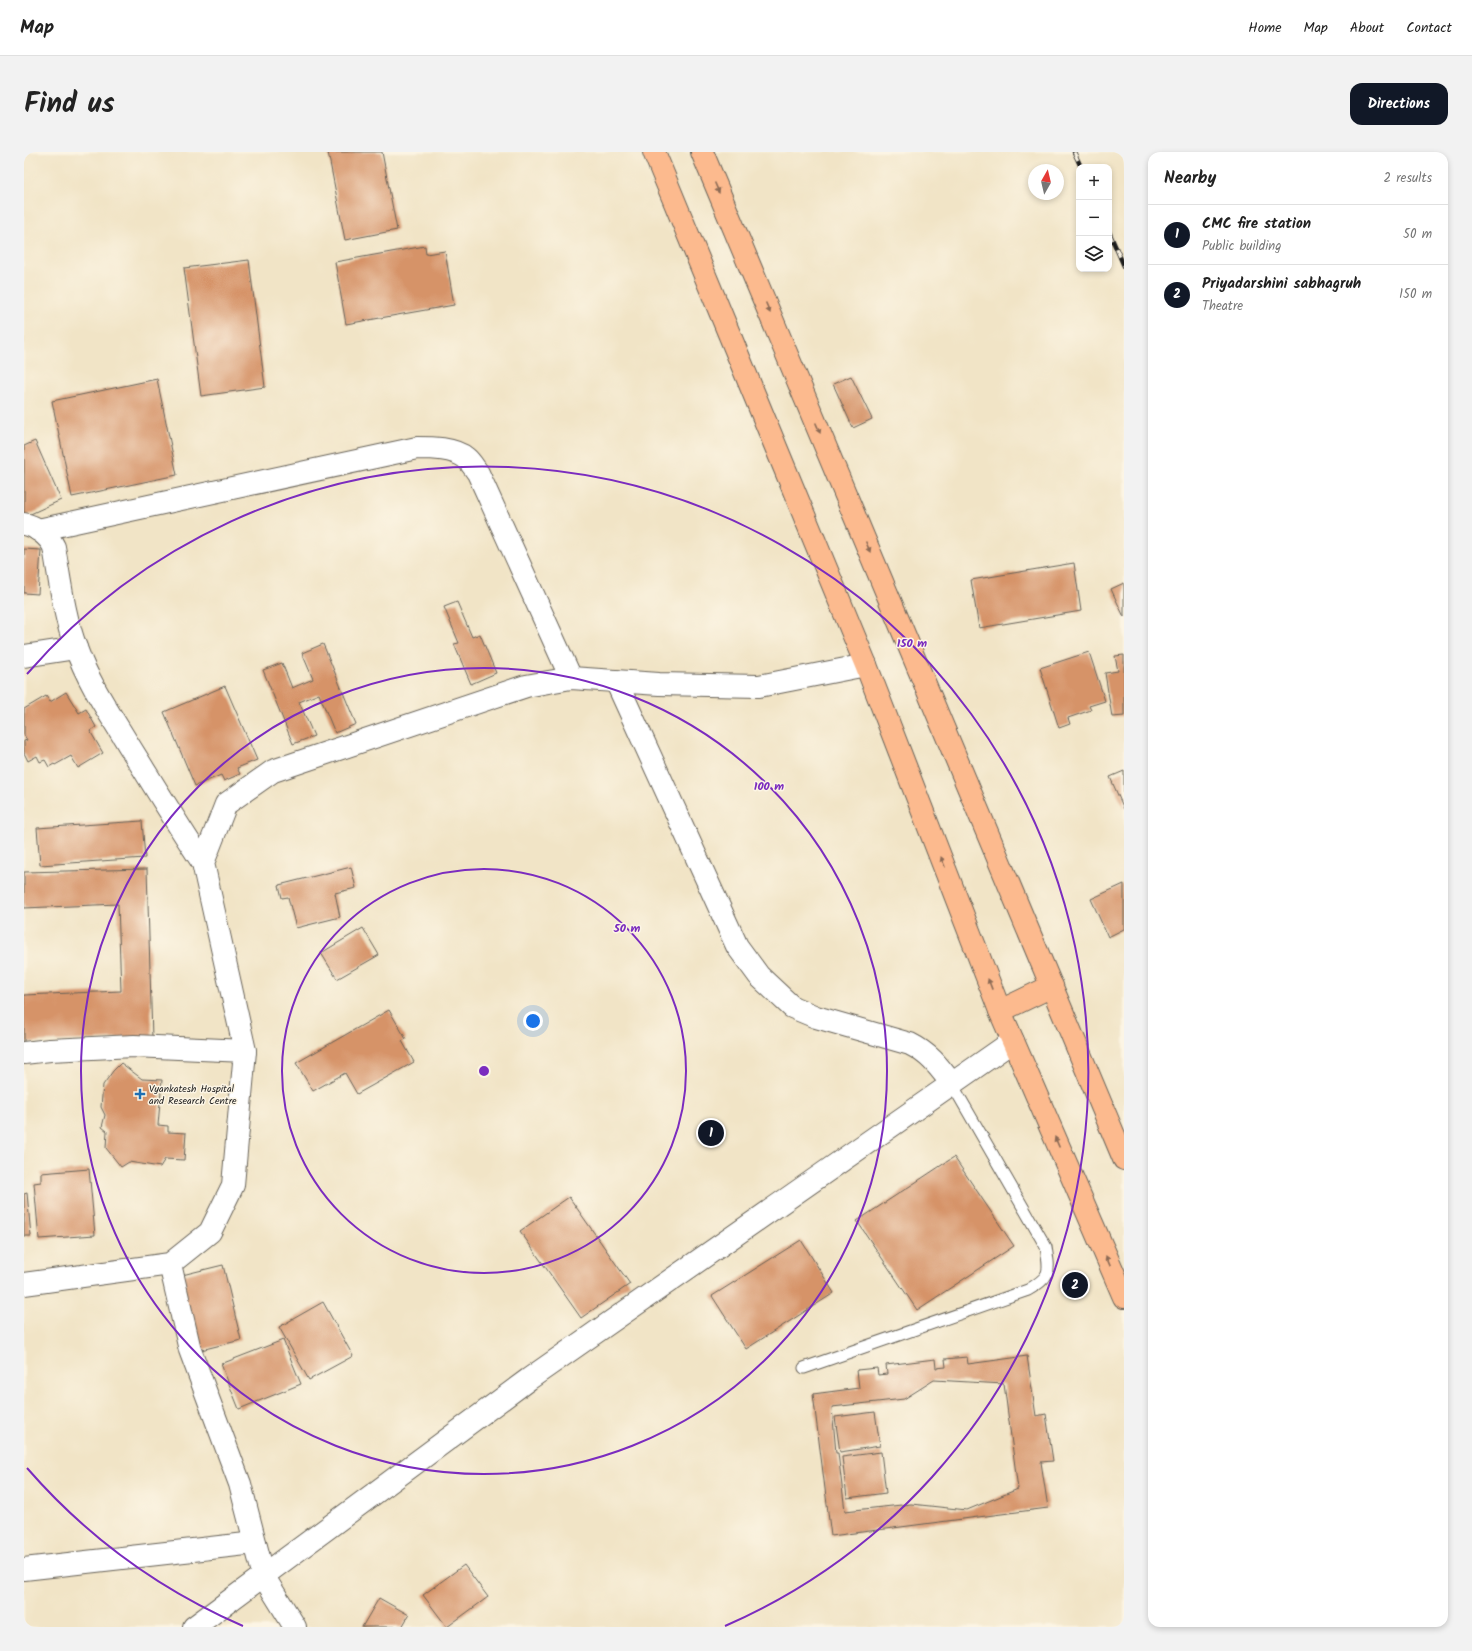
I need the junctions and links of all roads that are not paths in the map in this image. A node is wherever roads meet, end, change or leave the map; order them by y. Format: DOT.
graph roads {
  1 [pos="654,152"];
  2 [pos="702,152"];
  3 [pos="31,527"];
  4 [pos="76,648"];
  5 [pos="24,656"];
  6 [pos="866,665"];
  7 [pos="571,678"];
  8 [pos="616,681"];
  9 [pos="203,863"];
  10 [pos="1052,986"];
  11 [pos="1000,1011"];
  12 [pos="1013,1041"];
  13 [pos="244,1051"];
  14 [pos="24,1053"];
  15 [pos="952,1084"];
  16 [pos="1124,1159"];
  17 [pos="170,1264"];
  18 [pos="24,1284"];
  19 [pos="1124,1297"];
  20 [pos="804,1368"];
  21 [pos="255,1543"];
  22 [pos="24,1570"];
  23 [pos="264,1577"];
  24 [pos="194,1627"];
  25 [pos="295,1627"];
  1 -- 6 [label="main road"];
  2 -- 10 [label="main road, one-way"];
  3 -- 4 [label="street"];
  3 -- 7 [label="street"];
  4 -- 5 [label="street"];
  4 -- 9 [label="street"];
  6 -- 8 [label="street"];
  11 -- 6 [label="main road, one-way"];
  7 -- 8 [label="street"];
  7 -- 9 [label="street"];
  8 -- 15 [label="street"];
  9 -- 13 [label="street"];
  10 -- 11 [label="main road"];
  10 -- 16 [label="main road"];
  11 -- 12 [label="main road"];
  12 -- 15 [label="street"];
  19 -- 12 [label="main road, one-way"];
  13 -- 14 [label="street"];
  13 -- 17 [label="street"];
  15 -- 20 [label="lane"];
  15 -- 23 [label="street"];
  17 -- 18 [label="street"];
  17 -- 21 [label="street"];
  21 -- 22 [label="street"];
  21 -- 23 [label="street"];
  23 -- 24 [label="street"];
  23 -- 25 [label="street"];
}
